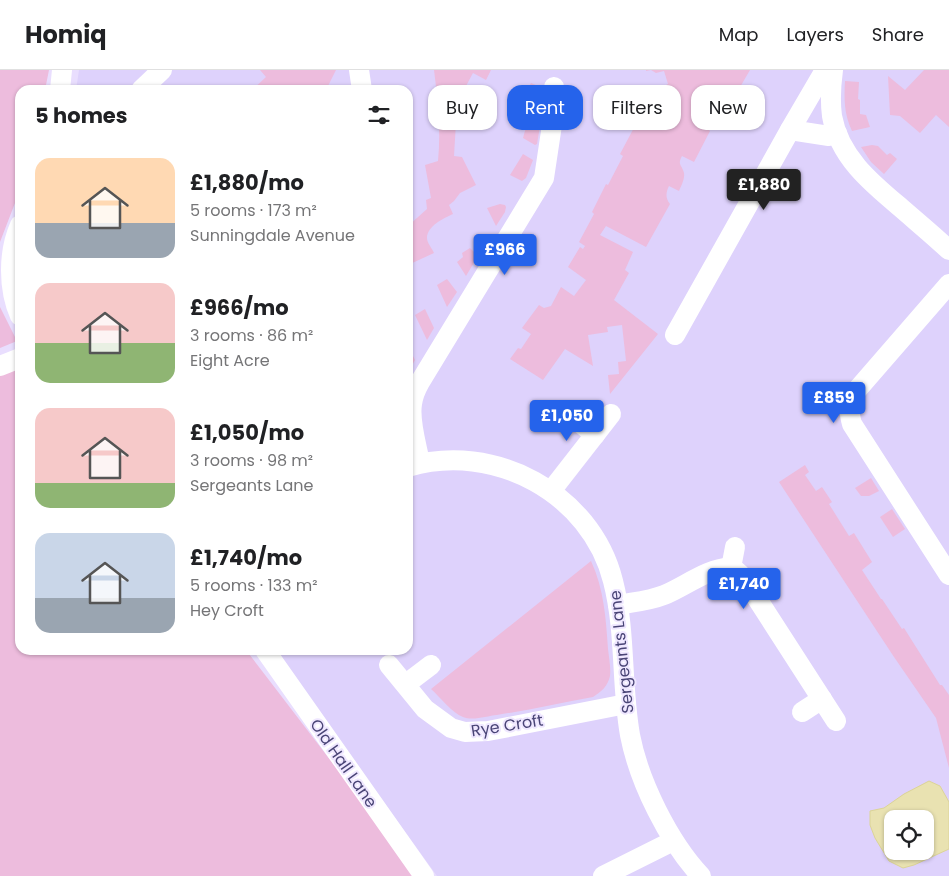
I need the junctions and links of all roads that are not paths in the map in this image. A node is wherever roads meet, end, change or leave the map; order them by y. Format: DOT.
graph roads {
  1 [pos="62,70"];
  2 [pos="162,70"];
  3 [pos="359,70"];
  4 [pos="825,70"];
  5 [pos="833,70"];
  6 [pos="60,85"];
  7 [pos="146,85"];
  8 [pos="361,85"];
  9 [pos="551,130"];
  10 [pos="790,130"];
  11 [pos="837,133"];
  12 [pos="15,242"];
  13 [pos="949,250"];
  14 [pos="949,284"];
  15 [pos="15,300"];
  16 [pos="675,335"];
  17 [pos="15,360"];
  18 [pos="0,366"];
  19 [pos="413,398"];
  20 [pos="611,414"];
  21 [pos="579,422"];
  22 [pos="595,435"];
  23 [pos="413,442"];
  24 [pos="414,465"];
  25 [pos="551,491"];
  26 [pos="735,547"];
  27 [pos="731,568"];
  28 [pos="949,575"];
  29 [pos="618,605"];
  30 [pos="269,655"];
  31 [pos="390,665"];
  32 [pos="431,665"];
  33 [pos="406,684"];
  34 [pos="822,699"];
  35 [pos="626,704"];
  36 [pos="802,712"];
  37 [pos="836,721"];
  38 [pos="673,841"];
  39 [pos="424,876"];
  40 [pos="603,876"];
  41 [pos="701,876"];
  1 -- 6 [label="street"];
  2 -- 7 [label="street"];
  3 -- 8 [label="street"];
  4 -- 10 [label="street"];
  5 -- 11 [label="street"];
  9 -- 19 [label="street"];
  10 -- 11 [label="street"];
  10 -- 16 [label="street"];
  11 -- 13 [label="street"];
  12 -- 15 [label="street"];
  14 -- 28 [label="street"];
  17 -- 18 [label="street"];
  20 -- 22 [label="street"];
  21 -- 22 [label="street"];
  22 -- 25 [label="street"];
  23 -- 24 [label="street"];
  24 -- 25 [label="street, Sergeants Lane"];
  25 -- 29 [label="street, Sergeants Lane"];
  26 -- 27 [label="street"];
  27 -- 29 [label="street"];
  27 -- 34 [label="street"];
  29 -- 35 [label="street, Sergeants Lane"];
  30 -- 39 [label="street, Old Hall Lane"];
  31 -- 33 [label="street, Rye Croft"];
  32 -- 33 [label="street"];
  33 -- 35 [label="street, Rye Croft"];
  34 -- 36 [label="street"];
  34 -- 37 [label="street"];
  35 -- 38 [label="street, Sergeants Lane"];
  38 -- 40 [label="street"];
  38 -- 41 [label="street, Sergeants Lane"];
}
